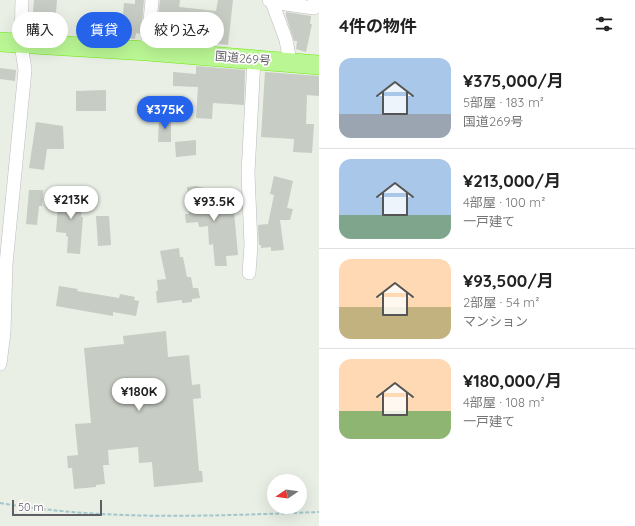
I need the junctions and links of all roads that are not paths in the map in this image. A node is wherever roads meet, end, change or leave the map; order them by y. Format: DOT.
graph roads {
  1 [pos="22,0"];
  2 [pos="152,0"];
  3 [pos="315,0"];
  4 [pos="271,1"];
  5 [pos="22,12"];
  6 [pos="0,42"];
  7 [pos="12,43"];
  8 [pos="68,47"];
  9 [pos="22,48"];
  10 [pos="147,51"];
  11 [pos="254,59"];
  12 [pos="290,62"];
  13 [pos="319,65"];
  14 [pos="249,273"];
  15 [pos="0,364"];
  1 -- 5 [label="street"];
  2 -- 10 [label="street"];
  3 -- 4 [label="street"];
  4 -- 12 [label="street"];
  6 -- 7 [label="highway, 国道269号"];
  8 -- 10 [label="highway, 国道269号"];
  9 -- 15 [label="street"];
  10 -- 11 [label="highway, 国道269号"];
  11 -- 12 [label="highway, 国道269号"];
  11 -- 14 [label="street"];
  12 -- 13 [label="highway, 国道269号"];
}
